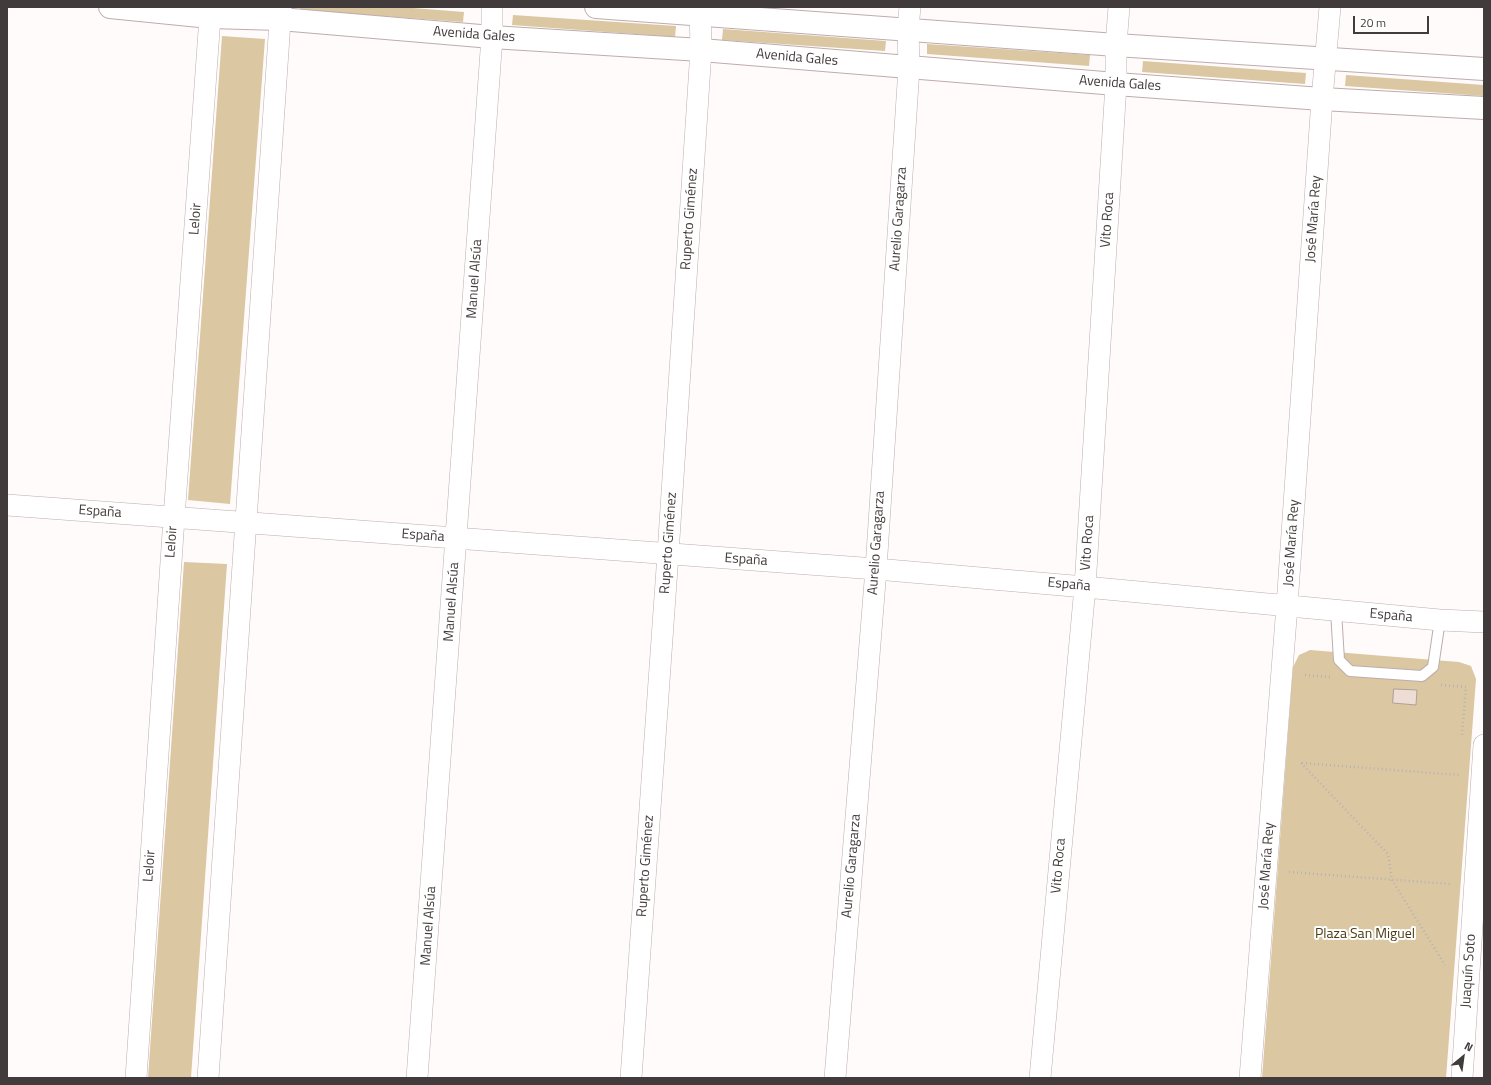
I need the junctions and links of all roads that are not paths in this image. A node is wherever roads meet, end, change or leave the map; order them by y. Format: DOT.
graph roads {
  1 [pos="110,7"];
  2 [pos="492,7"];
  3 [pos="596,7"];
  4 [pos="910,7"];
  5 [pos="1119,7"];
  6 [pos="1330,7"];
  7 [pos="700,11"];
  8 [pos="212,12"];
  9 [pos="280,13"];
  10 [pos="908,29"];
  11 [pos="492,36"];
  12 [pos="1116,45"];
  13 [pos="700,50"];
  14 [pos="1326,59"];
  15 [pos="909,68"];
  16 [pos="1484,69"];
  17 [pos="1116,84"];
  18 [pos="1322,99"];
  19 [pos="1484,108"];
  20 [pos="7,505"];
  21 [pos="174,518"];
  22 [pos="245,523"];
  23 [pos="457,538"];
  24 [pos="668,554"];
  25 [pos="876,569"];
  26 [pos="1085,587"];
  27 [pos="1287,606"];
  28 [pos="1336,611"];
  29 [pos="1440,620"];
  30 [pos="1484,622"];
  31 [pos="1484,745"];
  32 [pos="136,1078"];
  33 [pos="208,1078"];
  34 [pos="418,1078"];
  35 [pos="631,1078"];
  36 [pos="835,1078"];
  37 [pos="1040,1078"];
  38 [pos="1250,1078"];
  39 [pos="1462,1078"];
  1 -- 8 [label="street, Avenida Gales"];
  2 -- 11 [label="street, Manuel Alsúa"];
  3 -- 7 [label="street"];
  4 -- 10 [label="street, Aurelio Garagarza"];
  5 -- 12 [label="street, Vito Roca"];
  6 -- 14 [label="street, José María Rey"];
  7 -- 10 [label="street"];
  7 -- 13 [label="street, Ruperto Giménez"];
  8 -- 9 [label="street, Avenida Gales"];
  8 -- 21 [label="street, Leloir"];
  9 -- 11 [label="street, Avenida Gales"];
  9 -- 22 [label="street"];
  10 -- 12 [label="street"];
  10 -- 15 [label="street, Aurelio Garagarza"];
  11 -- 13 [label="street, Avenida Gales"];
  11 -- 23 [label="street, Manuel Alsúa"];
  12 -- 14 [label="street"];
  12 -- 17 [label="street, Vito Roca"];
  13 -- 15 [label="street, Avenida Gales"];
  13 -- 24 [label="street, Ruperto Giménez"];
  14 -- 16 [label="street"];
  14 -- 18 [label="street, José María Rey"];
  15 -- 17 [label="street, Avenida Gales"];
  15 -- 25 [label="street, Aurelio Garagarza"];
  17 -- 18 [label="street, Avenida Gales"];
  17 -- 26 [label="street, Vito Roca"];
  18 -- 19 [label="street, Avenida Gales"];
  18 -- 27 [label="street, José María Rey"];
  20 -- 21 [label="street, España"];
  21 -- 22 [label="street, España"];
  21 -- 32 [label="street, Leloir"];
  22 -- 23 [label="street, España"];
  22 -- 33 [label="street"];
  23 -- 24 [label="street, España"];
  23 -- 34 [label="street, Manuel Alsúa"];
  24 -- 25 [label="street, España"];
  24 -- 35 [label="street, Ruperto Giménez"];
  25 -- 26 [label="street, España"];
  25 -- 36 [label="street, Aurelio Garagarza"];
  26 -- 27 [label="street, España"];
  26 -- 37 [label="street, Vito Roca"];
  27 -- 28 [label="street, España"];
  27 -- 38 [label="street, José María Rey"];
  28 -- 29 [label="street, España"];
  28 -- 29 [label="lane"];
  29 -- 30 [label="street, España"];
  31 -- 39 [label="street, Juaquín Soto"];
}
